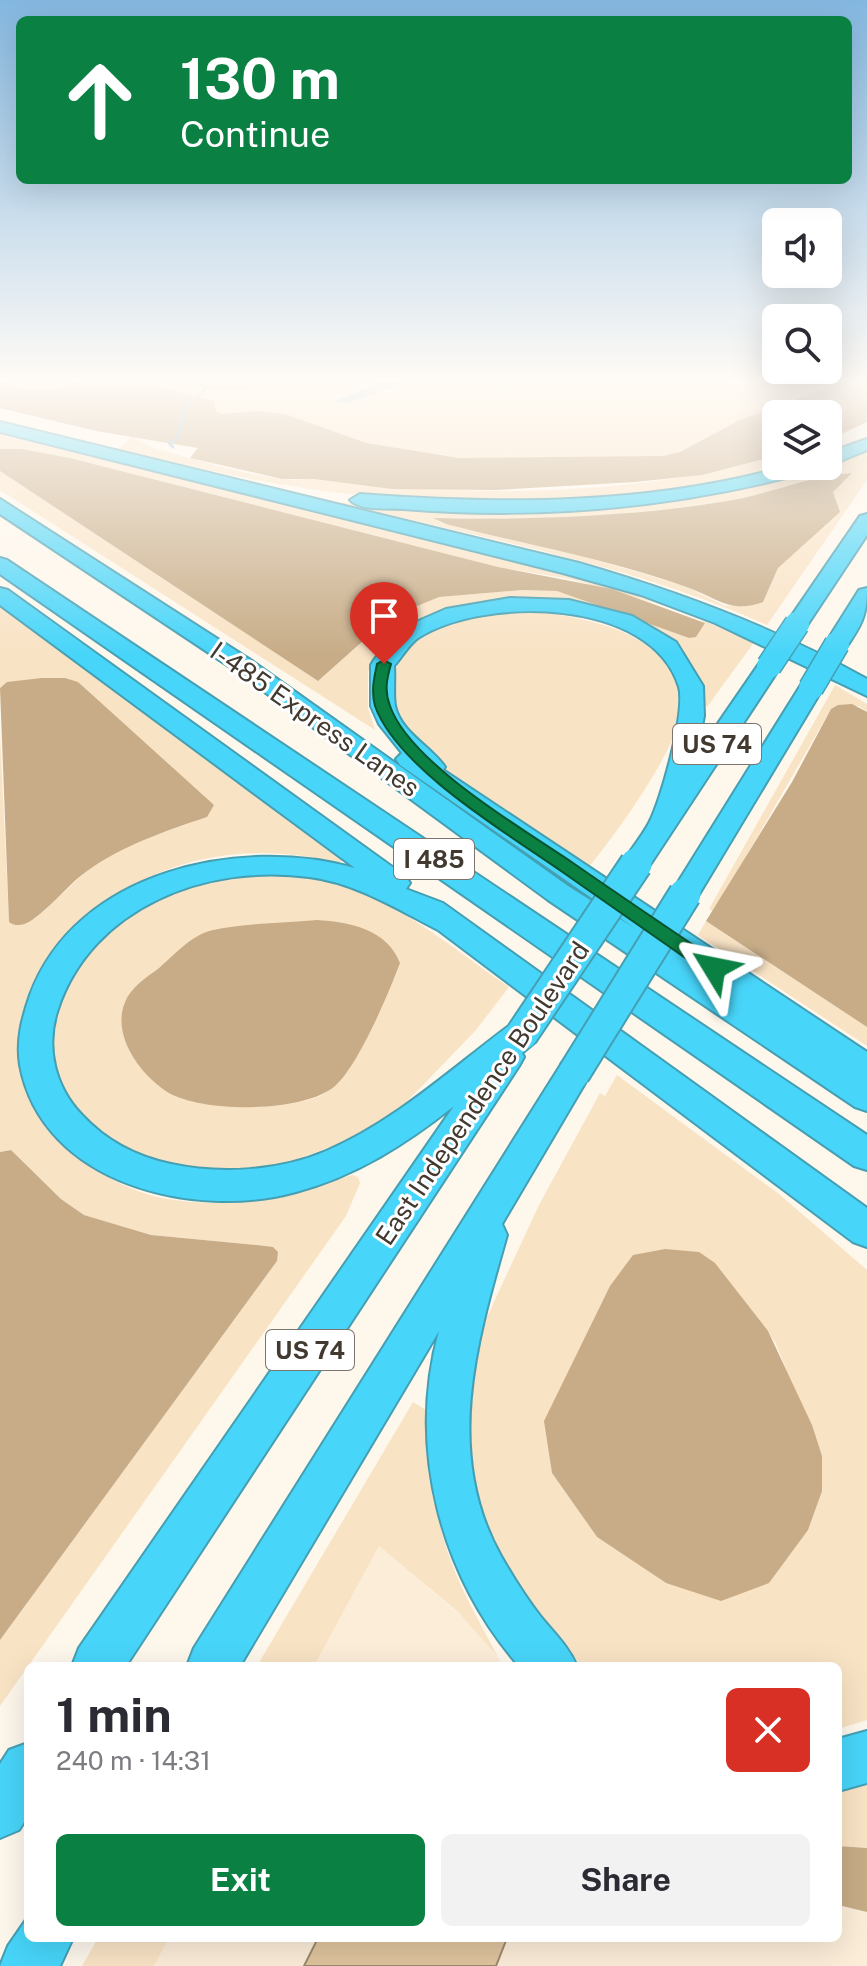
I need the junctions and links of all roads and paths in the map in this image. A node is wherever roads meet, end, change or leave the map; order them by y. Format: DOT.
graph roads {
  1 [pos="173,471"];
  2 [pos="190,475"];
  3 [pos="762,478"];
  4 [pos="0,482"];
  5 [pos="0,505"];
  6 [pos="867,520"];
  7 [pos="0,547"];
  8 [pos="0,564"];
  9 [pos="0,595"];
  10 [pos="867,595"];
  11 [pos="867,689"];
  12 [pos="464,796"];
  13 [pos="664,822"];
  14 [pos="448,922"];
  15 [pos="522,1034"];
  16 [pos="867,1069"];
  17 [pos="867,1097"];
  18 [pos="867,1121"];
  19 [pos="867,1155"];
  20 [pos="498,1198"];
  21 [pos="828,1203"];
  22 [pos="867,1230"];
  23 [pos="867,1239"];
  24 [pos="100,1662"];
  25 [pos="214,1662"];
  26 [pos="549,1662"];
  27 [pos="867,1757"];
  28 [pos="842,1764"];
  29 [pos="24,1775"];
  30 [pos="0,1811"];
  31 [pos="43,1942"];
  32 [pos="28,1966"];
  1 -- 2 [label="highway"];
  2 -- 3 [label="highway"];
  2 -- 11 [label="highway"];
  4 -- 12 [label="highway, I 485"];
  5 -- 17 [label="highway, I-485 Express Lanes / I 485"];
  6 -- 13 [label="highway, East Independence Boulevard / US 74, bridge"];
  7 -- 18 [label="highway, I-485 Express Lanes / I 485"];
  8 -- 19 [label="highway, I 485"];
  9 -- 14 [label="highway"];
  10 -- 20 [label="highway, US 74, bridge"];
  12 -- 13 [label="highway"];
  12 -- 16 [label="highway, I 485"];
  13 -- 15 [label="highway, East Independence Boulevard / US 74, bridge"];
  14 -- 15 [label="highway"];
  14 -- 21 [label="highway"];
  15 -- 24 [label="highway, East Independence Boulevard / US 74"];
  20 -- 25 [label="highway, US 74"];
  20 -- 26 [label="highway"];
  21 -- 22 [label="highway"];
  21 -- 23 [label="highway"];
  27 -- 28 [label="highway"];
  29 -- 30 [label="highway"];
  31 -- 32 [label="highway"];
}
